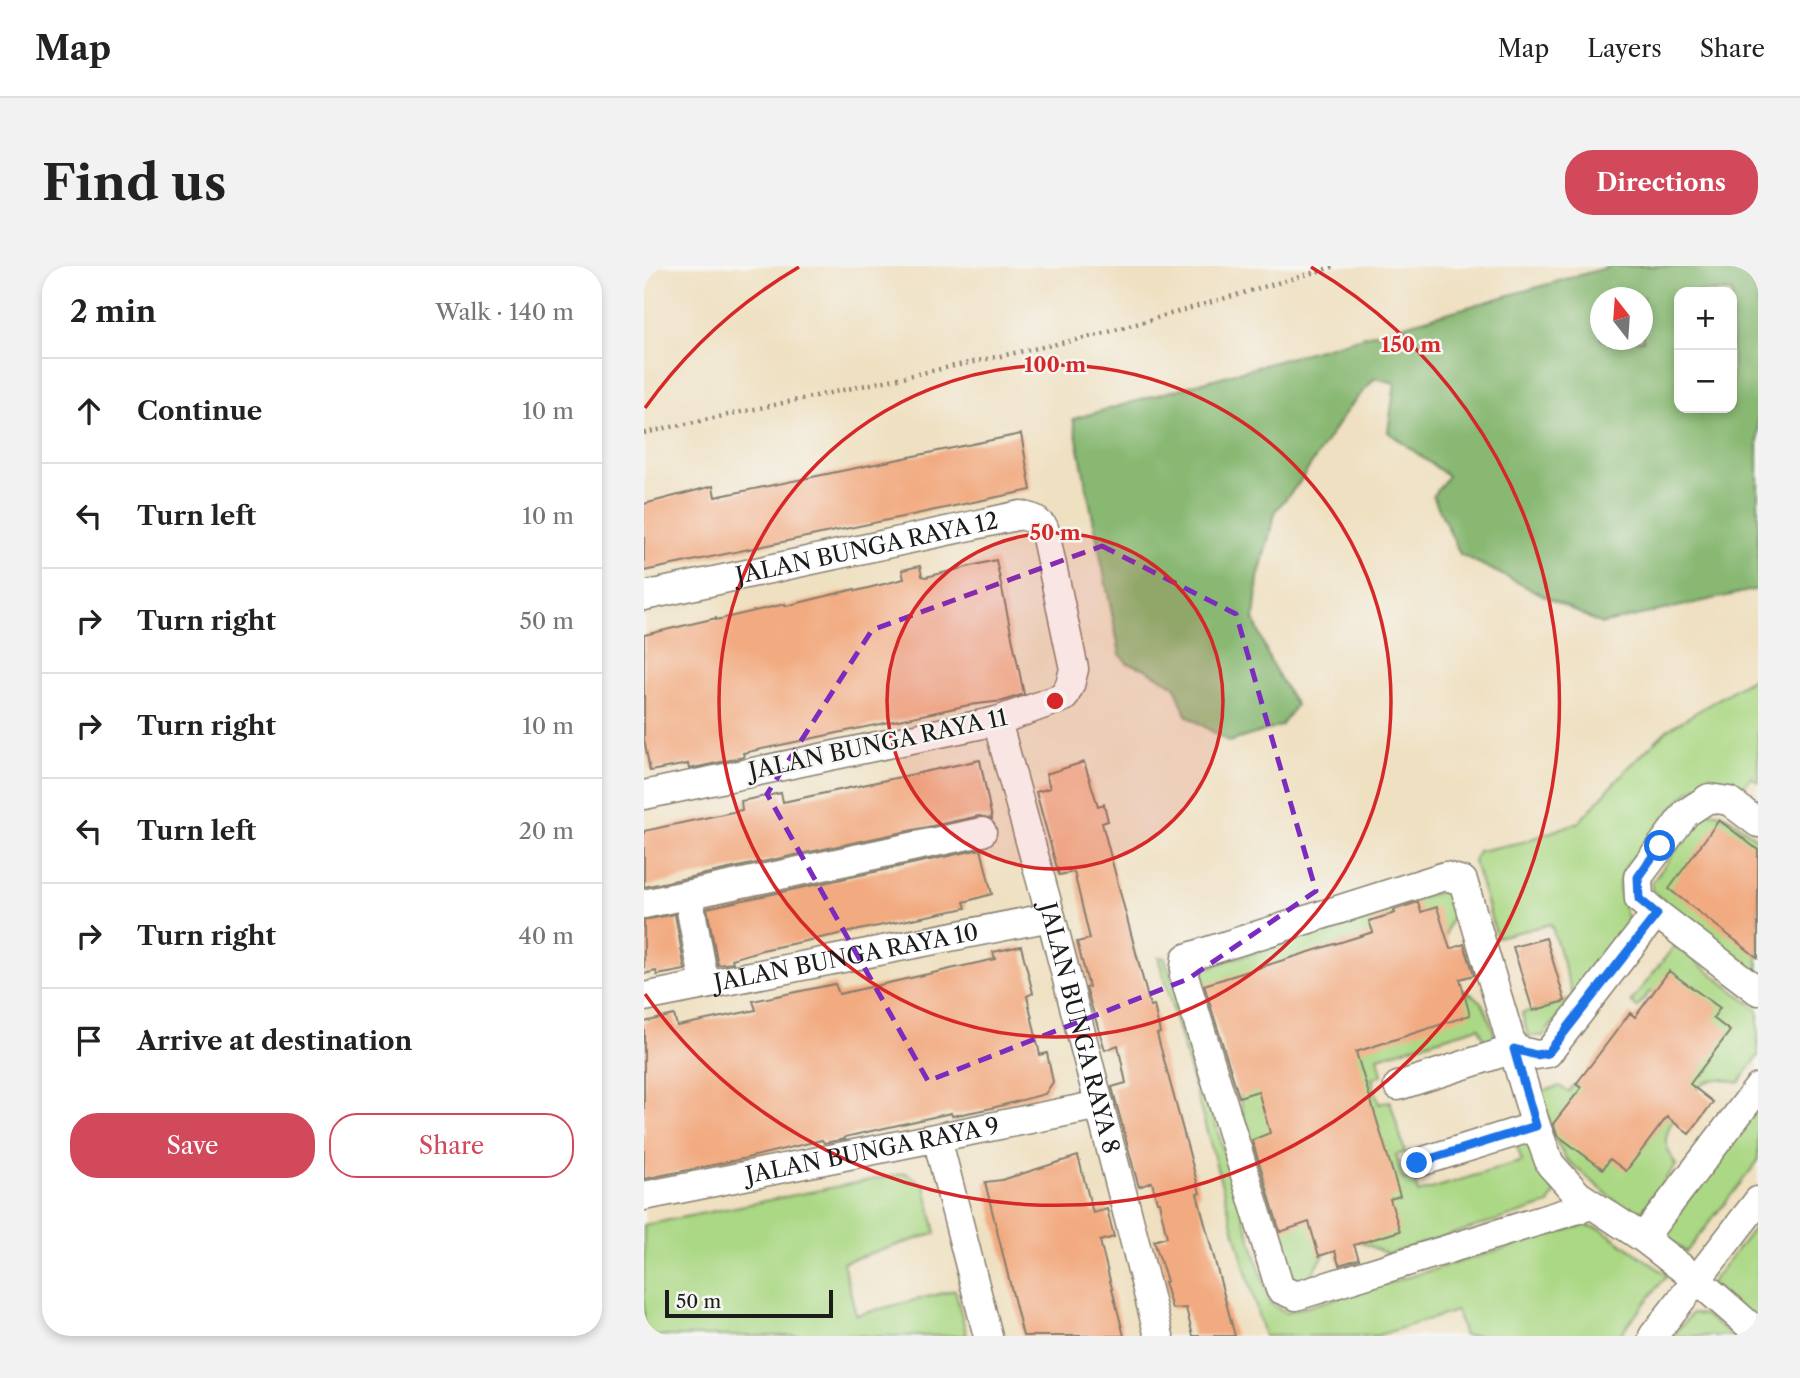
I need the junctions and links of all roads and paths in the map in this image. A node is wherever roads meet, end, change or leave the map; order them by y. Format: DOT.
graph roads {
  1 [pos="1336,266"];
  2 [pos="644,433"];
  3 [pos="644,596"];
  4 [pos="1071,653"];
  5 [pos="997,721"];
  6 [pos="644,795"];
  7 [pos="1758,823"];
  8 [pos="982,832"];
  9 [pos="688,895"];
  10 [pos="644,904"];
  11 [pos="1657,914"];
  12 [pos="1051,917"];
  13 [pos="705,985"];
  14 [pos="1758,992"];
  15 [pos="644,996"];
  16 [pos="1514,1049"];
  17 [pos="1398,1086"];
  18 [pos="1758,1087"];
  19 [pos="1100,1105"];
  20 [pos="1536,1126"];
  21 [pos="937,1138"];
  22 [pos="1417,1163"];
  23 [pos="644,1196"];
  24 [pos="1758,1201"];
  25 [pos="1591,1205"];
  26 [pos="1643,1238"];
  27 [pos="1696,1279"];
  28 [pos="1758,1333"];
  29 [pos="988,1336"];
  30 [pos="1159,1336"];
  31 [pos="1653,1336"];
  1 -- 2 [label="path"];
  3 -- 4 [label="street, JALAN BUNGA RAYA 12"];
  4 -- 5 [label="street, JALAN BUNGA RAYA 11"];
  5 -- 6 [label="street, JALAN BUNGA RAYA 11"];
  5 -- 12 [label="street, JALAN BUNGA RAYA 8"];
  7 -- 11 [label="street"];
  8 -- 9 [label="street"];
  9 -- 10 [label="street"];
  9 -- 13 [label="street"];
  11 -- 14 [label="street"];
  11 -- 16 [label="street"];
  12 -- 13 [label="street, JALAN BUNGA RAYA 10"];
  12 -- 19 [label="street, JALAN BUNGA RAYA 8"];
  13 -- 15 [label="street, JALAN BUNGA RAYA 10"];
  16 -- 17 [label="street"];
  16 -- 20 [label="street"];
  16 -- 25 [label="street"];
  18 -- 26 [label="street"];
  19 -- 21 [label="street, JALAN BUNGA RAYA 9"];
  19 -- 30 [label="street, JALAN BUNGA RAYA 8"];
  20 -- 22 [label="street"];
  20 -- 25 [label="street"];
  21 -- 23 [label="street, JALAN BUNGA RAYA 9"];
  21 -- 29 [label="street"];
  24 -- 27 [label="street"];
  25 -- 26 [label="street"];
  26 -- 27 [label="street"];
  27 -- 28 [label="street"];
  27 -- 31 [label="street"];
}
